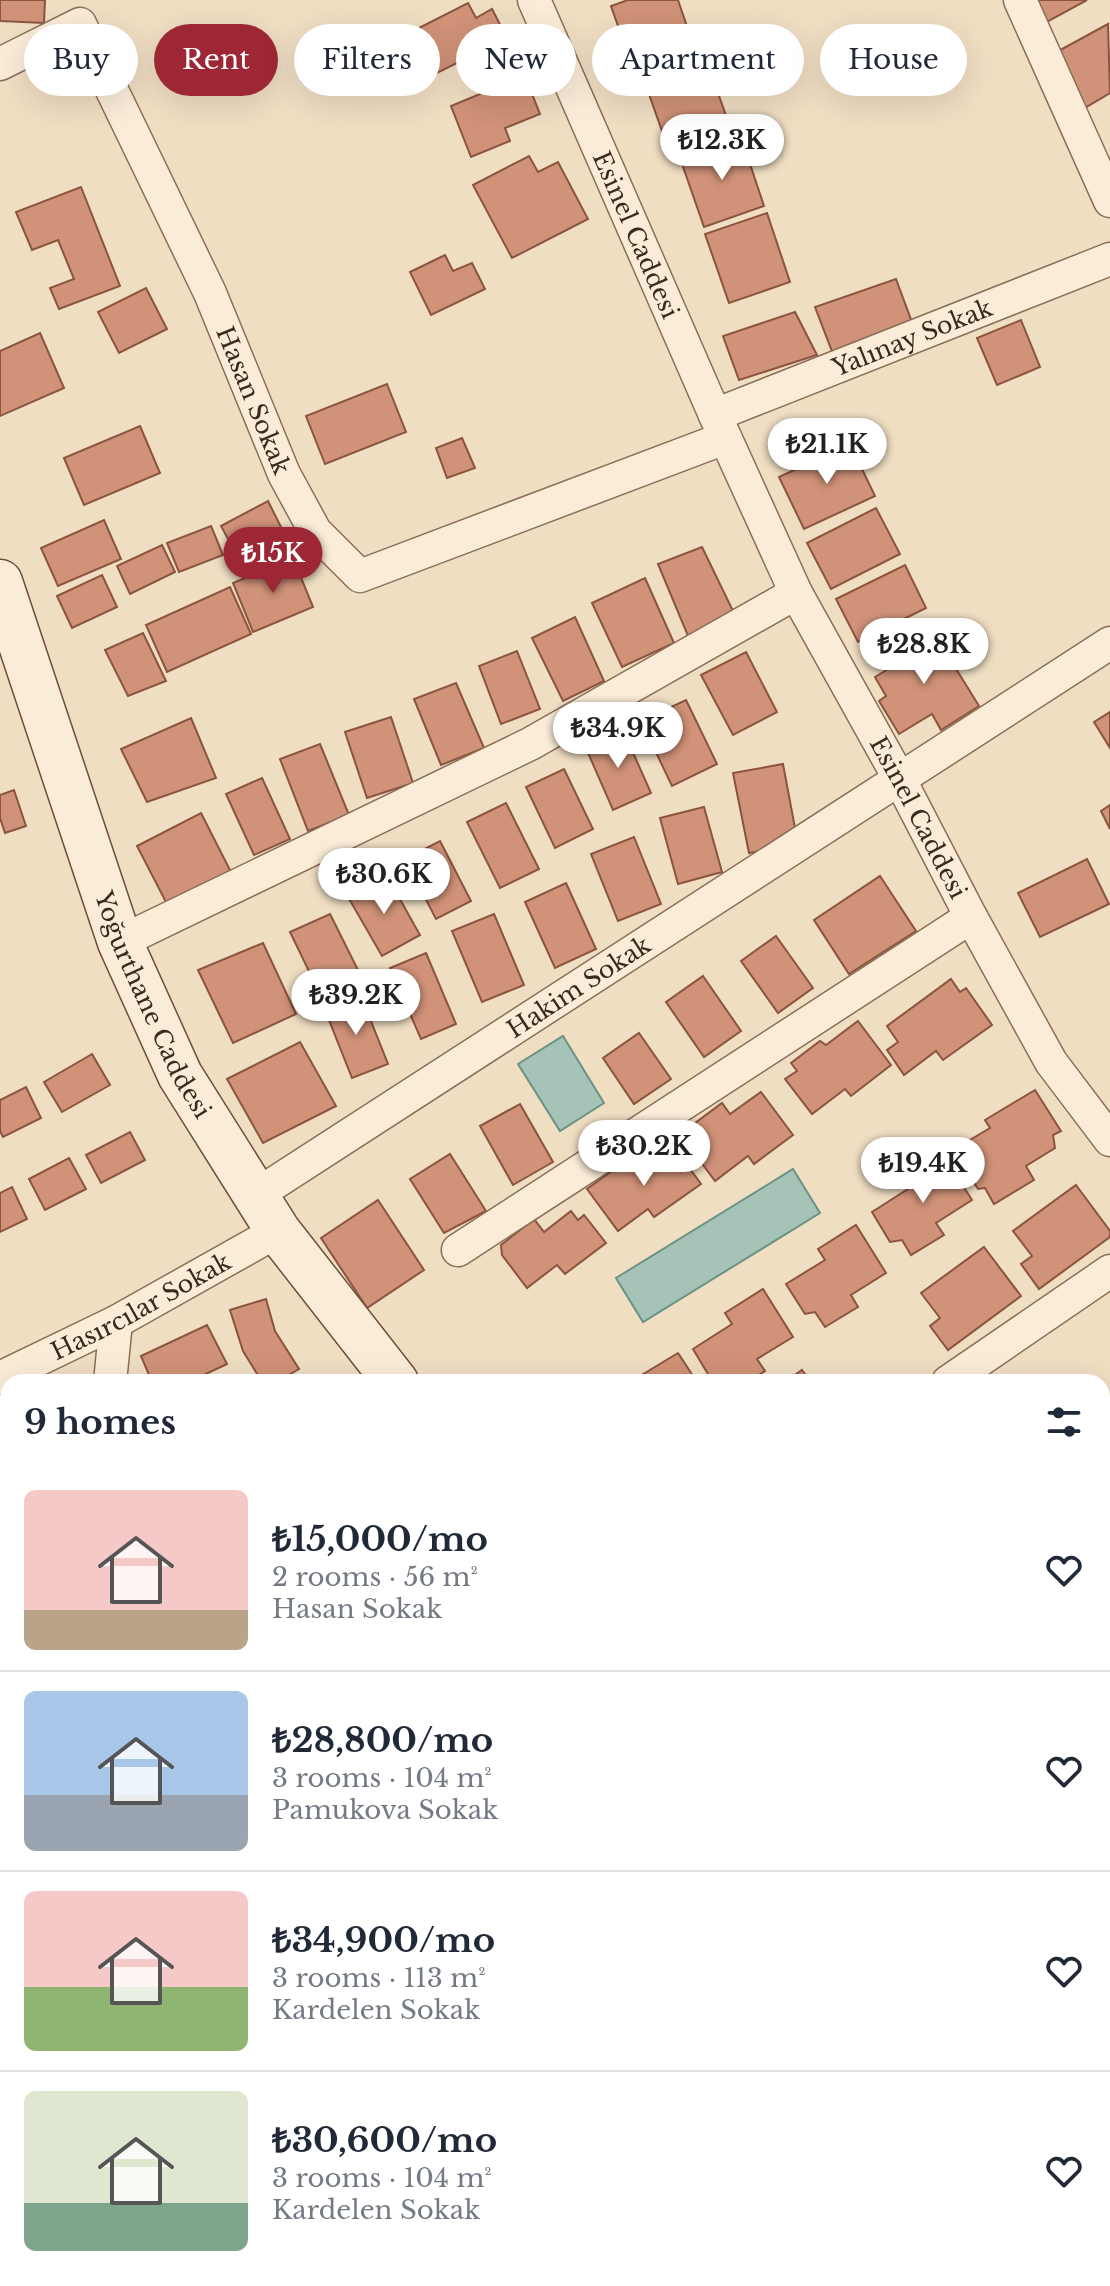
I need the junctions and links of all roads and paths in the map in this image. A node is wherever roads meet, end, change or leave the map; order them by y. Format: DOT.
graph roads {
  1 [pos="1020,0"];
  2 [pos="537,1"];
  3 [pos="0,64"];
  4 [pos="1110,201"];
  5 [pos="1110,259"];
  6 [pos="720,426"];
  7 [pos="0,582"];
  8 [pos="796,593"];
  9 [pos="1110,643"];
  10 [pos="899,778"];
  11 [pos="971,917"];
  12 [pos="120,942"];
  13 [pos="1110,1140"];
  14 [pos="267,1213"];
  15 [pos="458,1250"];
  16 [pos="1110,1271"];
  17 [pos="116,1322"];
  18 [pos="8,1374"];
  19 [pos="111,1374"];
  20 [pos="390,1374"];
  21 [pos="960,1374"];
  1 -- 4 [label="street"];
  2 -- 6 [label="street, Esinel Caddesi"];
  3 -- 6 [label="street, Hasan Sokak"];
  5 -- 6 [label="street, Yalınay Sokak"];
  6 -- 8 [label="street, Esinel Caddesi"];
  7 -- 12 [label="main road, Yoğurthane Caddesi"];
  8 -- 10 [label="street, Esinel Caddesi"];
  8 -- 12 [label="street"];
  9 -- 10 [label="street, Hakim Sokak"];
  10 -- 11 [label="street, Esinel Caddesi"];
  10 -- 14 [label="street, Hakim Sokak"];
  11 -- 13 [label="street, Esinel Caddesi"];
  11 -- 15 [label="street"];
  12 -- 14 [label="main road, Yoğurthane Caddesi"];
  14 -- 17 [label="street, Hasırcılar Sokak"];
  14 -- 20 [label="main road, Yoğurthane Caddesi"];
  16 -- 21 [label="street"];
  17 -- 18 [label="street, Hasırcılar Sokak"];
  17 -- 19 [label="street"];
}
